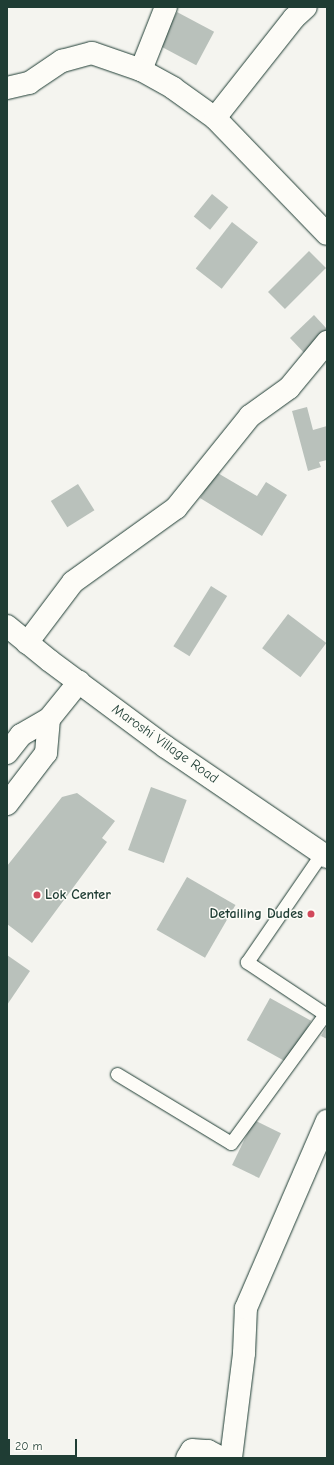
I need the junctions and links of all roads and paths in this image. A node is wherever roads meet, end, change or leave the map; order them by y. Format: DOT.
graph roads {
  1 [pos="166,7"];
  2 [pos="306,7"];
  3 [pos="141,70"];
  4 [pos="7,88"];
  5 [pos="215,118"];
  6 [pos="327,234"];
  7 [pos="327,342"];
  8 [pos="7,626"];
  9 [pos="28,643"];
  10 [pos="79,682"];
  11 [pos="48,719"];
  12 [pos="7,753"];
  13 [pos="7,804"];
  14 [pos="324,855"];
  15 [pos="117,1074"];
  16 [pos="327,1121"];
  17 [pos="187,1458"];
  18 [pos="221,1458"];
  19 [pos="231,1458"];
  1 -- 3 [label="street"];
  2 -- 5 [label="street"];
  3 -- 4 [label="street"];
  3 -- 5 [label="street"];
  5 -- 6 [label="street"];
  7 -- 9 [label="street"];
  8 -- 9 [label="street, Maroshi Village Road"];
  9 -- 10 [label="street, Maroshi Village Road"];
  10 -- 11 [label="street"];
  10 -- 14 [label="street, Maroshi Village Road"];
  11 -- 12 [label="street"];
  11 -- 13 [label="street"];
  14 -- 15 [label="lane"];
  16 -- 19 [label="street"];
  17 -- 18 [label="street"];
}
